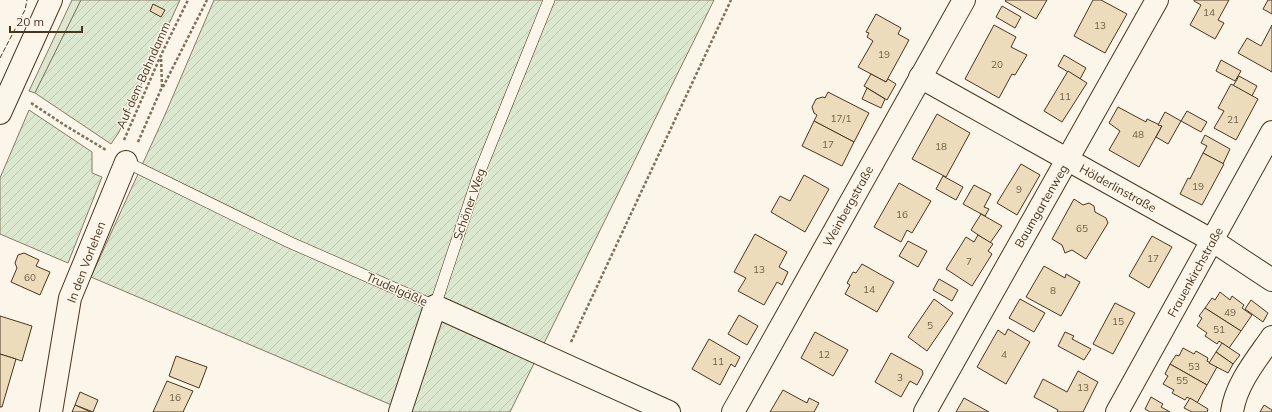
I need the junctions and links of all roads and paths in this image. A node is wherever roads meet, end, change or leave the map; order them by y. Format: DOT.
graph roads {
  1 [pos="51,0"];
  2 [pos="188,0"];
  3 [pos="207,0"];
  4 [pos="550,0"];
  5 [pos="731,0"];
  6 [pos="964,0"];
  7 [pos="1157,0"];
  8 [pos="161,54"];
  9 [pos="920,76"];
  10 [pos="162,87"];
  11 [pos="35,106"];
  12 [pos="0,113"];
  13 [pos="1272,132"];
  14 [pos="119,152"];
  15 [pos="1067,160"];
  16 [pos="1213,241"];
  17 [pos="1272,280"];
  18 [pos="435,306"];
  19 [pos="1272,337"];
  20 [pos="561,363"];
  21 [pos="51,412"];
  22 [pos="400,412"];
  23 [pos="669,412"];
  24 [pos="733,412"];
  25 [pos="925,412"];
  26 [pos="1117,412"];
  27 [pos="1232,412"];
  1 -- 12 [label="street"];
  2 -- 8 [label="path, Auf dem Bahndamm"];
  3 -- 10 [label="path"];
  4 -- 18 [label="lane, Schöner Weg"];
  5 -- 20 [label="path"];
  6 -- 9 [label="street, Weinbergstraße"];
  7 -- 15 [label="street, Baumgartenweg"];
  8 -- 10 [label="path"];
  8 -- 14 [label="path, Auf dem Bahndamm"];
  9 -- 15 [label="street, Hölderlinstraße"];
  9 -- 24 [label="street, Weinbergstraße"];
  10 -- 14 [label="path"];
  11 -- 14 [label="path"];
  13 -- 16 [label="street, Frauenkirchstraße"];
  14 -- 18 [label="lane, Trudelgäßle"];
  14 -- 21 [label="street, In den Vorlehen"];
  15 -- 16 [label="street, Hölderlinstraße"];
  15 -- 25 [label="street, Baumgartenweg"];
  16 -- 17 [label="street, Hölderlinstraße"];
  16 -- 26 [label="street, Frauenkirchstraße"];
  18 -- 20 [label="street, Trudelgäßle"];
  18 -- 22 [label="street, Schöner Weg"];
  19 -- 27 [label="street"];
  20 -- 23 [label="street, Trudelgäßle"];
}
